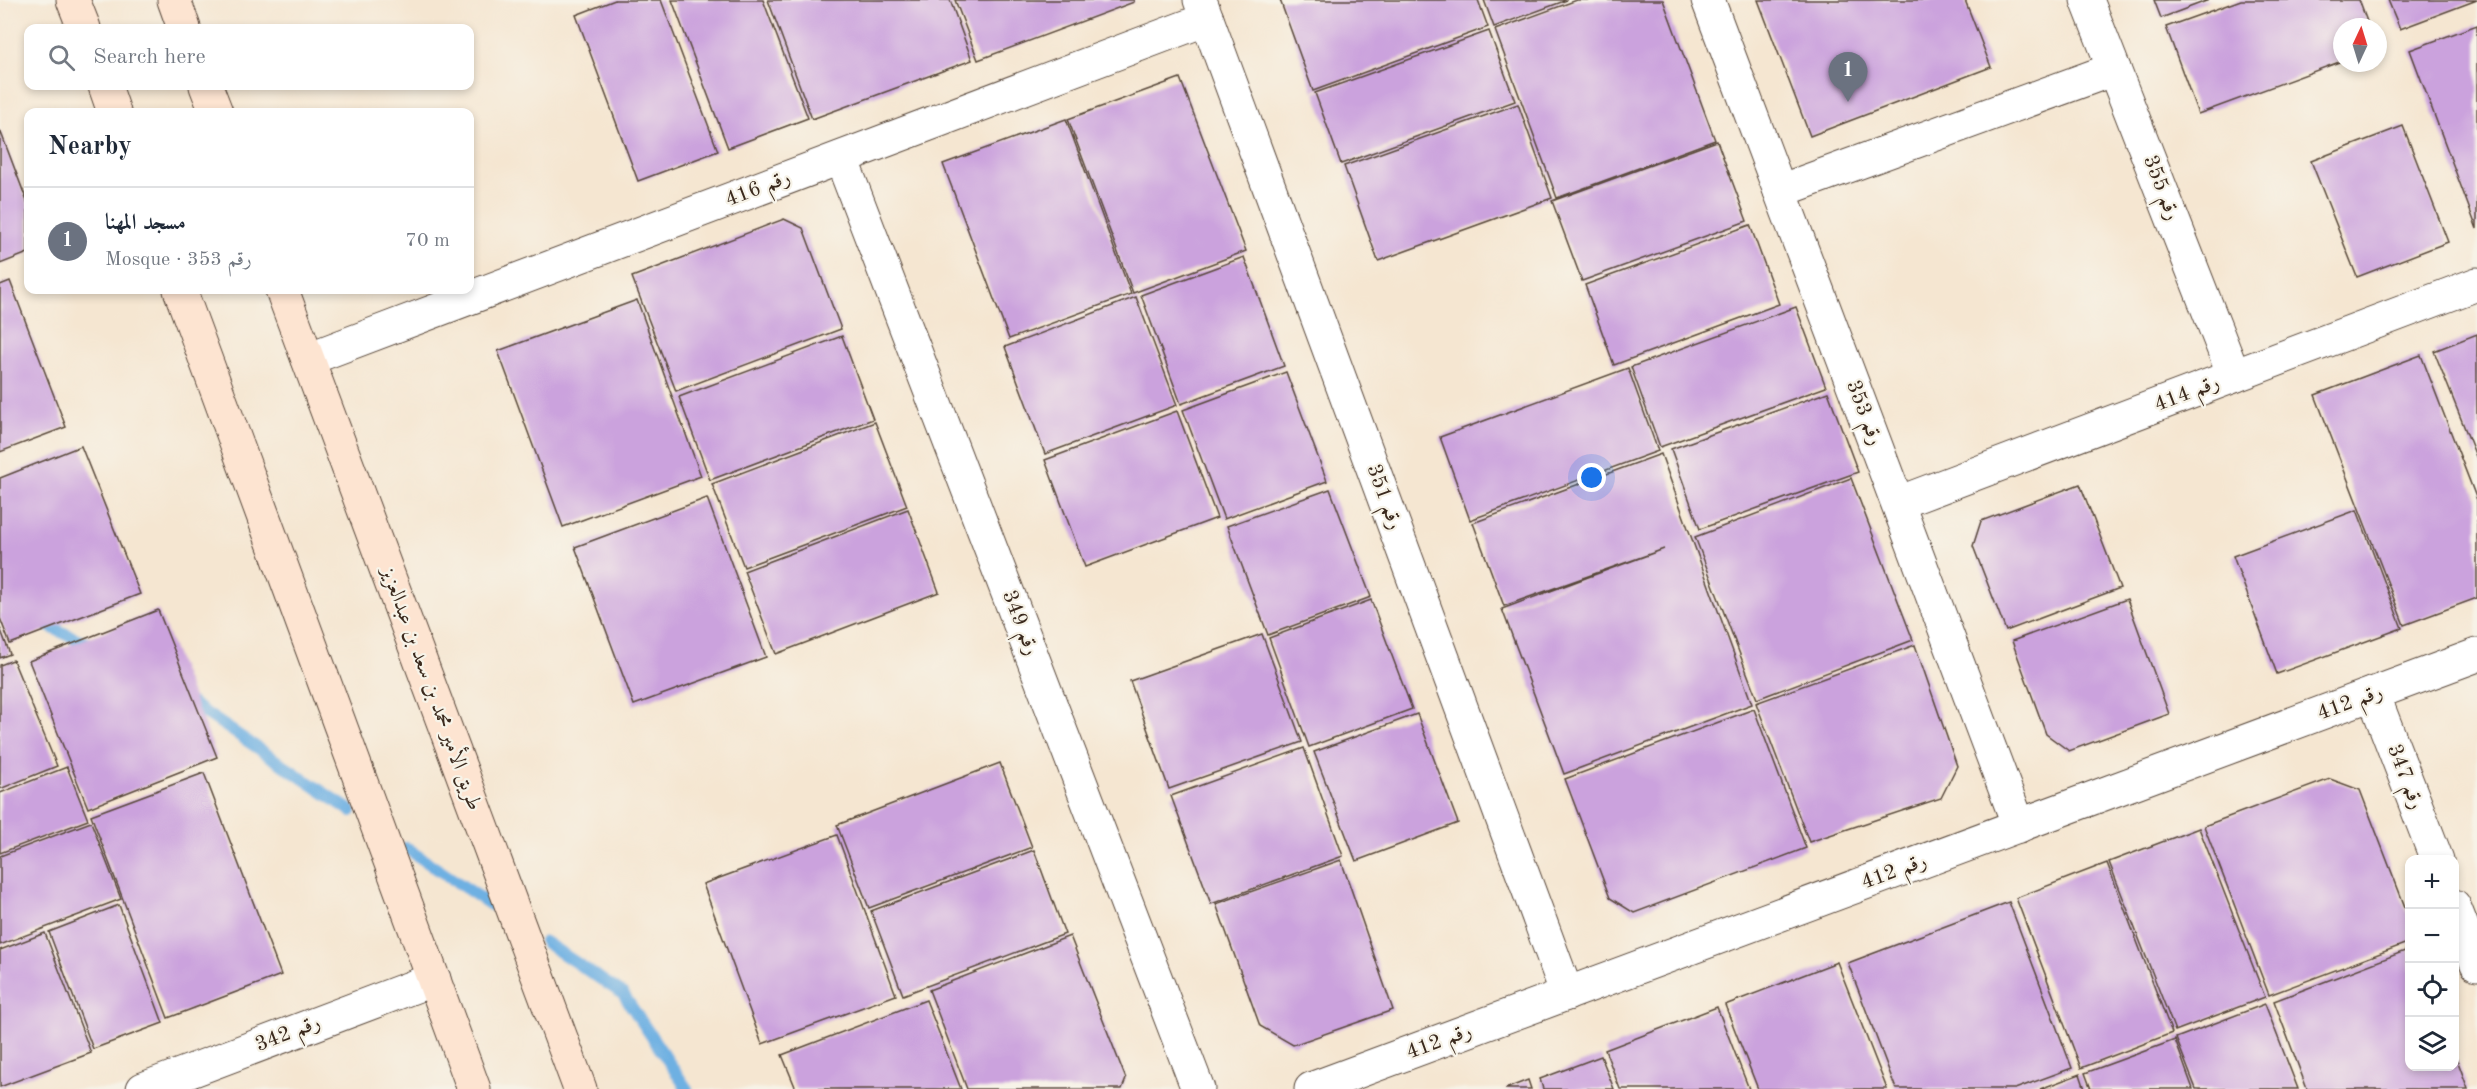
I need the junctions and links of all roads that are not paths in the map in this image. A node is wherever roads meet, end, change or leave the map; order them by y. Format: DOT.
graph roads {
  1 [pos="73,0"];
  2 [pos="174,0"];
  3 [pos="1708,0"];
  4 [pos="2087,0"];
  5 [pos="1204,9"];
  6 [pos="82,24"];
  7 [pos="183,24"];
  8 [pos="2114,69"];
  9 [pos="106,90"];
  10 [pos="208,90"];
  11 [pos="113,108"];
  12 [pos="214,108"];
  13 [pos="841,158"];
  14 [pos="1780,191"];
  15 [pos="2477,284"];
  16 [pos="181,294"];
  17 [pos="284,294"];
  18 [pos="308,359"];
  19 [pos="2234,376"];
  20 [pos="1898,503"];
  21 [pos="2477,655"];
  22 [pos="2373,694"];
  23 [pos="2019,826"];
  24 [pos="2435,855"];
  25 [pos="2455,909"];
  26 [pos="2477,964"];
  27 [pos="434,979"];
  28 [pos="1567,994"];
  29 [pos="142,1089"];
  30 [pos="474,1089"];
  31 [pos="580,1089"];
  32 [pos="1198,1089"];
  33 [pos="1311,1089"];
  1 -- 6 [label="main road"];
  2 -- 7 [label="main road"];
  3 -- 14 [label="street, رقم 353"];
  4 -- 8 [label="street, رقم 355"];
  5 -- 13 [label="street, رقم 416"];
  5 -- 28 [label="street, رقم 351"];
  8 -- 14 [label="street"];
  8 -- 19 [label="street, رقم 355"];
  9 -- 11 [label="main road"];
  10 -- 12 [label="main road"];
  13 -- 18 [label="street, رقم 416"];
  13 -- 32 [label="street, رقم 349"];
  14 -- 20 [label="street, رقم 353"];
  15 -- 19 [label="street, رقم 414"];
  16 -- 27 [label="main road"];
  17 -- 18 [label="main road, طريق الأمير محمد بن سعد بن عبدالعزيز"];
  18 -- 31 [label="main road, طريق الأمير محمد بن سعد بن عبدالعزيز"];
  19 -- 20 [label="street, رقم 414"];
  20 -- 23 [label="street, رقم 353"];
  21 -- 22 [label="street, رقم 412"];
  22 -- 23 [label="street, رقم 412"];
  22 -- 24 [label="street, رقم 347"];
  23 -- 28 [label="street, رقم 412"];
  25 -- 26 [label="street"];
  27 -- 29 [label="street, رقم 342"];
  27 -- 30 [label="main road"];
  28 -- 33 [label="street, رقم 412"];
}
